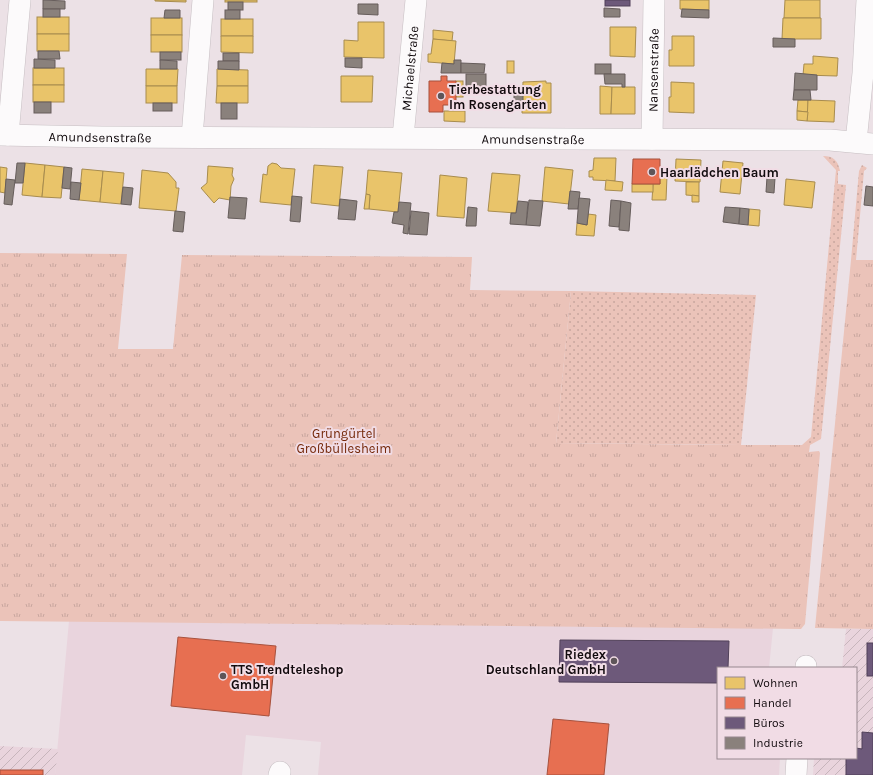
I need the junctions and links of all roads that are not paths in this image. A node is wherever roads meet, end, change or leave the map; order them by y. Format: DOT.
graph roads {
  1 [pos="20,0"];
  2 [pos="203,0"];
  3 [pos="416,0"];
  4 [pos="654,0"];
  5 [pos="867,0"];
  6 [pos="4,135"];
  7 [pos="192,137"];
  8 [pos="403,137"];
  9 [pos="652,139"];
  10 [pos="864,143"];
  11 [pos="797,759"];
  12 [pos="796,775"];
  1 -- 6 [label="street, Amundsenstraße"];
  2 -- 7 [label="street"];
  3 -- 8 [label="street, Michaelstraße"];
  4 -- 9 [label="street, Nansenstraße"];
  5 -- 10 [label="street"];
  6 -- 7 [label="street, Amundsenstraße"];
  7 -- 8 [label="street, Amundsenstraße"];
  8 -- 9 [label="street, Amundsenstraße"];
  9 -- 10 [label="street, Amundsenstraße"];
  11 -- 12 [label="street"];
}
